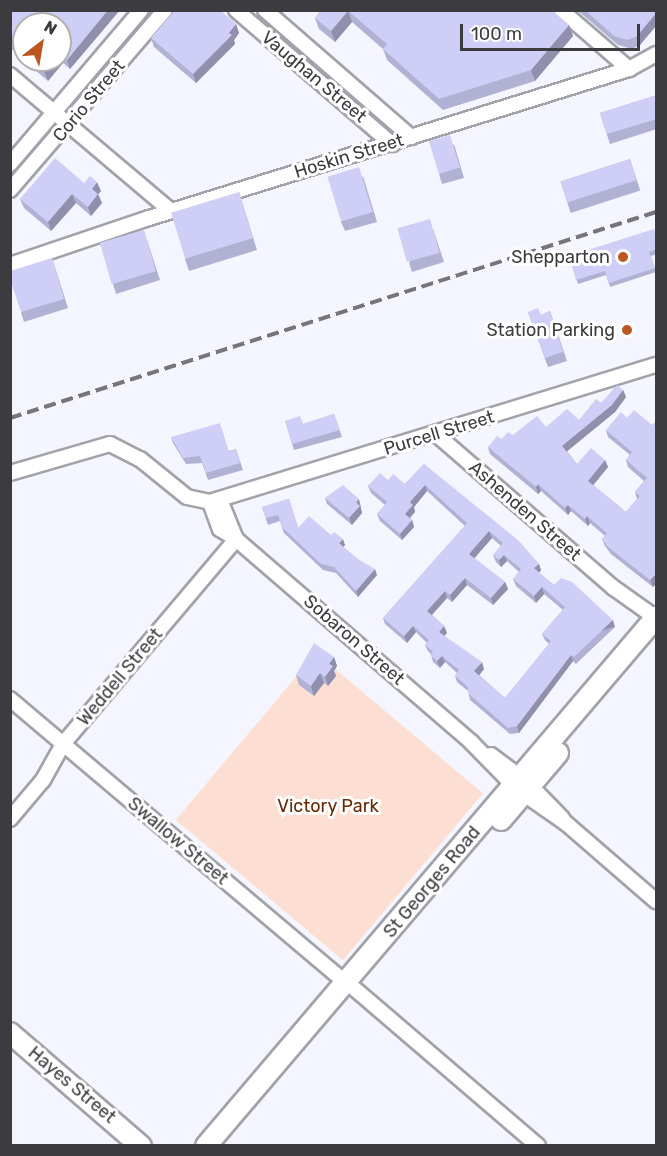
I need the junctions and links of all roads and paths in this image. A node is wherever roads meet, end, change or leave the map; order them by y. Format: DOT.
graph roads {
  1 [pos="141,10"];
  2 [pos="165,10"];
  3 [pos="236,10"];
  4 [pos="265,10"];
  5 [pos="561,10"];
  6 [pos="657,54"];
  7 [pos="629,69"];
  8 [pos="10,75"];
  9 [pos="54,112"];
  10 [pos="70,126"];
  11 [pos="411,137"];
  12 [pos="392,144"];
  13 [pos="10,164"];
  14 [pos="10,190"];
  15 [pos="171,211"];
  16 [pos="40,254"];
  17 [pos="10,258"];
  18 [pos="10,265"];
  19 [pos="657,365"];
  20 [pos="436,434"];
  21 [pos="10,473"];
  22 [pos="215,501"];
  23 [pos="236,539"];
  24 [pos="655,625"];
  25 [pos="10,699"];
  26 [pos="63,744"];
  27 [pos="522,785"];
  28 [pos="10,819"];
  29 [pos="657,901"];
  30 [pos="351,986"];
  31 [pos="10,1033"];
  32 [pos="218,1142"];
  33 [pos="142,1143"];
  34 [pos="532,1144"];
  1 -- 9 [label="street, Corio Street"];
  2 -- 10 [label="street, Corio Street"];
  3 -- 12 [label="street, Vaughan Street"];
  4 -- 11 [label="street, Vaughan Street"];
  5 -- 7 [label="street"];
  6 -- 7 [label="street, Hoskin Street"];
  7 -- 11 [label="street, Hoskin Street"];
  8 -- 9 [label="street"];
  9 -- 10 [label="street"];
  9 -- 13 [label="street, Corio Street"];
  10 -- 14 [label="street, Corio Street"];
  10 -- 15 [label="street"];
  11 -- 12 [label="street, Hoskin Street"];
  12 -- 15 [label="street, Hoskin Street"];
  15 -- 16 [label="street, Hoskin Street"];
  16 -- 17 [label="street, Hoskin Street"];
  16 -- 18 [label="street, Hoskin Street"];
  19 -- 20 [label="street, Purcell Street"];
  20 -- 22 [label="street, Purcell Street"];
  20 -- 24 [label="street, Ashenden Street"];
  21 -- 22 [label="street"];
  22 -- 23 [label="street, Sobaron Street"];
  23 -- 26 [label="street, Weddell Street"];
  23 -- 27 [label="street, Sobaron Street"];
  24 -- 27 [label="street, St Georges Road"];
  25 -- 26 [label="street, Swallow Street"];
  26 -- 28 [label="street, Weddell Street"];
  26 -- 30 [label="street, Swallow Street"];
  27 -- 29 [label="street, Sobaron Street"];
  27 -- 30 [label="street, St Georges Road"];
  30 -- 32 [label="street, St Georges Road"];
  30 -- 34 [label="street, Swallow Street"];
  31 -- 33 [label="street, Hayes Street"];
}
